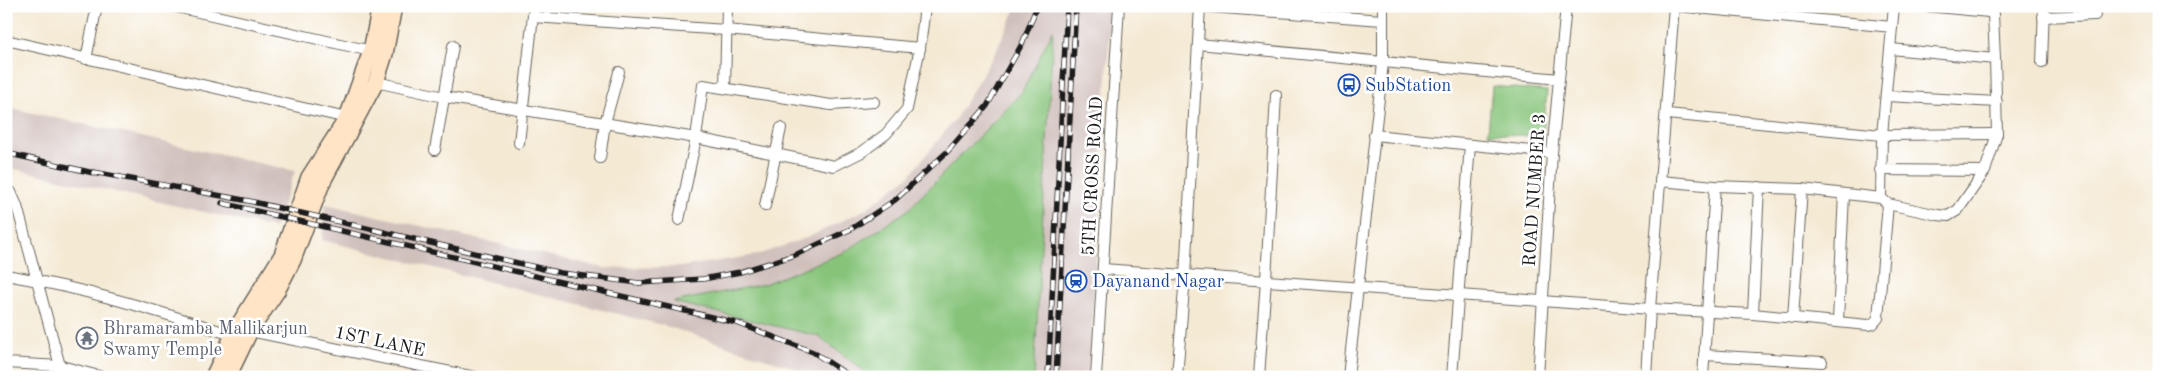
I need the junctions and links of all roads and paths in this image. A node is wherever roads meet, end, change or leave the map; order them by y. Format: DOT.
graph roads {
  1 [pos="97,6"];
  2 [pos="172,6"];
  3 [pos="380,6"];
  4 [pos="394,6"];
  5 [pos="534,6"];
  6 [pos="727,6"];
  7 [pos="925,6"];
  8 [pos="1119,6"];
  9 [pos="1196,6"];
  10 [pos="1200,6"];
  11 [pos="1383,6"];
  12 [pos="1566,6"];
  13 [pos="1675,6"];
  14 [pos="1894,6"];
  15 [pos="1926,6"];
  16 [pos="2044,6"];
  17 [pos="2095,14"];
  18 [pos="533,17"];
  19 [pos="2044,18"];
  20 [pos="1382,20"];
  21 [pos="1892,27"];
  22 [pos="726,30"];
  23 [pos="6,40"];
  24 [pos="1198,44"];
  25 [pos="454,46"];
  26 [pos="920,48"];
  27 [pos="1891,49"];
  28 [pos="371,51"];
  29 [pos="86,59"];
  30 [pos="1995,59"];
  31 [pos="1383,63"];
  32 [pos="2042,63"];
  33 [pos="619,72"];
  34 [pos="1559,79"];
  35 [pos="376,82"];
  36 [pos="726,88"];
  37 [pos="1276,95"];
  38 [pos="444,96"];
  39 [pos="1886,96"];
  40 [pos="874,102"];
  41 [pos="1997,102"];
  42 [pos="523,108"];
  43 [pos="1666,114"];
  44 [pos="347,118"];
  45 [pos="606,123"];
  46 [pos="781,128"];
  47 [pos="1997,134"];
  48 [pos="1374,135"];
  49 [pos="1882,135"];
  50 [pos="696,138"];
  51 [pos="519,143"];
  52 [pos="1470,144"];
  53 [pos="435,150"];
  54 [pos="1552,153"];
  55 [pos="776,154"];
  56 [pos="600,158"];
  57 [pos="1880,170"];
  58 [pos="1985,171"];
  59 [pos="1660,181"];
  60 [pos="1715,186"];
  61 [pos="1759,187"];
  62 [pos="6,189"];
  63 [pos="1802,189"];
  64 [pos="1844,194"];
  65 [pos="1885,202"];
  66 [pos="765,206"];
  67 [pos="679,220"];
  68 [pos="1103,268"];
  69 [pos="6,275"];
  70 [pos="1185,276"];
  71 [pos="38,280"];
  72 [pos="1266,280"];
  73 [pos="1356,287"];
  74 [pos="1457,294"];
  75 [pos="1543,302"];
  76 [pos="1650,309"];
  77 [pos="1707,312"];
  78 [pos="1753,314"];
  79 [pos="1793,318"];
  80 [pos="1838,321"];
  81 [pos="250,331"];
  82 [pos="232,335"];
  83 [pos="1704,355"];
  84 [pos="6,362"];
  85 [pos="1822,362"];
  86 [pos="62,372"];
  87 [pos="103,377"];
  88 [pos="213,377"];
  89 [pos="228,377"];
  90 [pos="475,377"];
  91 [pos="1096,377"];
  92 [pos="1177,377"];
  93 [pos="1259,377"];
  94 [pos="1348,377"];
  95 [pos="1452,377"];
  96 [pos="1538,377"];
  97 [pos="1646,377"];
  98 [pos="1703,377"];
  1 -- 29 [label="street"];
  2 -- 28 [label="street"];
  3 -- 28 [label="main road"];
  4 -- 35 [label="main road"];
  5 -- 18 [label="street"];
  6 -- 22 [label="street"];
  7 -- 26 [label="street"];
  8 -- 68 [label="street, 5TH CROSS ROAD"];
  9 -- 10 [label="street"];
  10 -- 20 [label="street"];
  10 -- 24 [label="street"];
  11 -- 20 [label="street"];
  12 -- 34 [label="street, ROAD NUMBER 3"];
  13 -- 21 [label="street"];
  13 -- 43 [label="street"];
  14 -- 21 [label="street"];
  15 -- 30 [label="street"];
  16 -- 19 [label="street"];
  17 -- 19 [label="street"];
  18 -- 22 [label="street"];
  18 -- 42 [label="street"];
  19 -- 32 [label="street"];
  20 -- 31 [label="street"];
  21 -- 27 [label="street"];
  22 -- 26 [label="street"];
  22 -- 36 [label="street"];
  23 -- 29 [label="street"];
  24 -- 31 [label="street"];
  24 -- 70 [label="street"];
  25 -- 38 [label="street"];
  26 -- 55 [label="street"];
  27 -- 30 [label="street"];
  27 -- 39 [label="street"];
  28 -- 44 [label="main road"];
  29 -- 44 [label="street"];
  30 -- 41 [label="street"];
  31 -- 34 [label="street"];
  31 -- 48 [label="street"];
  33 -- 45 [label="street"];
  34 -- 54 [label="street, ROAD NUMBER 3"];
  35 -- 38 [label="street"];
  35 -- 81 [label="main road"];
  36 -- 40 [label="street"];
  36 -- 50 [label="street"];
  37 -- 72 [label="street"];
  38 -- 42 [label="street"];
  38 -- 53 [label="street"];
  39 -- 41 [label="street"];
  39 -- 49 [label="street"];
  41 -- 47 [label="street"];
  42 -- 45 [label="street"];
  42 -- 51 [label="street"];
  43 -- 49 [label="street"];
  43 -- 59 [label="street"];
  44 -- 82 [label="main road"];
  45 -- 50 [label="street"];
  45 -- 56 [label="street"];
  46 -- 55 [label="street"];
  47 -- 49 [label="street"];
  47 -- 58 [label="street"];
  48 -- 52 [label="street"];
  48 -- 73 [label="street"];
  49 -- 57 [label="street"];
  50 -- 55 [label="street"];
  50 -- 67 [label="street"];
  52 -- 54 [label="street"];
  52 -- 74 [label="street"];
  54 -- 75 [label="street, ROAD NUMBER 3"];
  55 -- 66 [label="street"];
  57 -- 58 [label="street"];
  57 -- 65 [label="street"];
  58 -- 65 [label="street"];
  59 -- 60 [label="street"];
  59 -- 76 [label="street"];
  60 -- 61 [label="street"];
  60 -- 77 [label="street"];
  61 -- 63 [label="street"];
  61 -- 78 [label="street"];
  62 -- 71 [label="street"];
  63 -- 64 [label="street"];
  63 -- 79 [label="street"];
  64 -- 65 [label="street"];
  64 -- 80 [label="street"];
  65 -- 80 [label="street"];
  68 -- 70 [label="street"];
  68 -- 91 [label="street, 5TH CROSS ROAD"];
  69 -- 71 [label="street"];
  70 -- 72 [label="street"];
  70 -- 92 [label="street"];
  71 -- 82 [label="street"];
  71 -- 86 [label="street"];
  72 -- 73 [label="street"];
  72 -- 93 [label="street"];
  73 -- 74 [label="street"];
  73 -- 94 [label="street"];
  74 -- 75 [label="street"];
  74 -- 95 [label="street"];
  75 -- 76 [label="street"];
  75 -- 96 [label="street, ROAD NUMBER 3"];
  76 -- 77 [label="street"];
  76 -- 97 [label="street"];
  77 -- 78 [label="street"];
  77 -- 83 [label="street"];
  78 -- 79 [label="street"];
  79 -- 80 [label="street"];
  81 -- 89 [label="main road"];
  81 -- 90 [label="street, 1ST LANE"];
  82 -- 88 [label="main road"];
  83 -- 85 [label="street"];
  83 -- 98 [label="street"];
  84 -- 86 [label="street"];
  86 -- 87 [label="street"];
}
